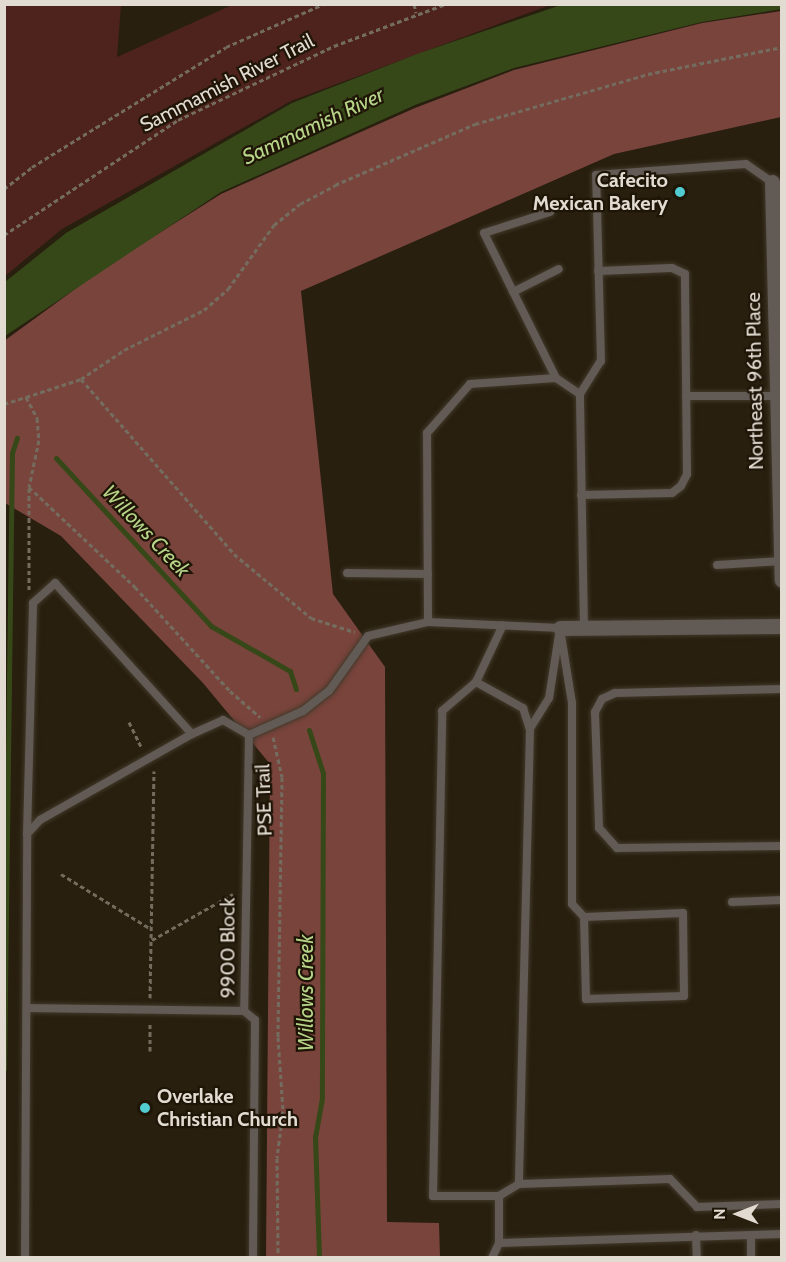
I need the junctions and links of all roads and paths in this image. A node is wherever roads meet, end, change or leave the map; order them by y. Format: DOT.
graph roads {
  1 [pos="324,4"];
  2 [pos="414,4"];
  3 [pos="446,4"];
  4 [pos="416,14"];
  5 [pos="782,46"];
  6 [pos="4,189"];
  7 [pos="775,190"];
  8 [pos="550,212"];
  9 [pos="4,235"];
  10 [pos="558,269"];
  11 [pos="598,271"];
  12 [pos="513,292"];
  13 [pos="778,327"];
  14 [pos="556,378"];
  15 [pos="778,378"];
  16 [pos="81,379"];
  17 [pos="580,394"];
  18 [pos="686,396"];
  19 [pos="775,396"];
  20 [pos="26,397"];
  21 [pos="4,404"];
  22 [pos="29,487"];
  23 [pos="581,495"];
  24 [pos="781,561"];
  25 [pos="717,565"];
  26 [pos="346,573"];
  27 [pos="428,574"];
  28 [pos="782,580"];
  29 [pos="33,603"];
  30 [pos="428,622"];
  31 [pos="503,626"];
  32 [pos="782,626"];
  33 [pos="584,627"];
  34 [pos="560,628"];
  35 [pos="368,636"];
  36 [pos="476,682"];
  37 [pos="782,689"];
  38 [pos="129,722"];
  39 [pos="268,727"];
  40 [pos="530,729"];
  41 [pos="192,734"];
  42 [pos="249,735"];
  43 [pos="148,760"];
  44 [pos="27,834"];
  45 [pos="782,846"];
  46 [pos="61,874"];
  47 [pos="245,888"];
  48 [pos="782,900"];
  49 [pos="732,902"];
  50 [pos="584,917"];
  51 [pos="152,929"];
  52 [pos="151,940"];
  53 [pos="28,1008"];
  54 [pos="150,1009"];
  55 [pos="244,1011"];
  56 [pos="150,1051"];
  57 [pos="519,1184"];
  58 [pos="500,1196"];
  59 [pos="782,1204"];
  60 [pos="782,1234"];
  61 [pos="696,1235"];
  62 [pos="750,1235"];
  63 [pos="499,1243"];
  64 [pos="25,1257"];
  65 [pos="253,1257"];
  66 [pos="278,1257"];
  67 [pos="492,1257"];
  68 [pos="697,1257"];
  69 [pos="751,1257"];
  1 -- 6 [label="path"];
  2 -- 4 [label="path"];
  3 -- 4 [label="path, Sammamish River Trail"];
  4 -- 9 [label="path, Sammamish River Trail"];
  5 -- 16 [label="path"];
  7 -- 11 [label="lane"];
  7 -- 13 [label="street, Northeast 96th Place"];
  8 -- 12 [label="lane"];
  10 -- 12 [label="lane"];
  11 -- 17 [label="lane"];
  11 -- 18 [label="lane"];
  12 -- 14 [label="lane"];
  13 -- 15 [label="street, Northeast 96th Place"];
  14 -- 17 [label="lane"];
  14 -- 27 [label="lane"];
  15 -- 19 [label="street, Northeast 96th Place"];
  16 -- 20 [label="path"];
  16 -- 35 [label="path"];
  17 -- 23 [label="lane"];
  18 -- 19 [label="lane"];
  18 -- 23 [label="lane"];
  19 -- 24 [label="street, Northeast 96th Place"];
  20 -- 21 [label="path"];
  20 -- 22 [label="path"];
  22 -- 29 [label="path"];
  22 -- 39 [label="path, PSE Trail"];
  23 -- 33 [label="lane"];
  24 -- 25 [label="lane"];
  24 -- 28 [label="street, Northeast 96th Place"];
  26 -- 27 [label="lane"];
  27 -- 30 [label="lane"];
  29 -- 41 [label="lane"];
  29 -- 44 [label="lane"];
  30 -- 31 [label="lane"];
  30 -- 35 [label="lane"];
  31 -- 34 [label="lane"];
  31 -- 36 [label="lane"];
  32 -- 33 [label="street"];
  33 -- 34 [label="street"];
  34 -- 40 [label="lane"];
  34 -- 50 [label="lane"];
  35 -- 39 [label="lane"];
  36 -- 40 [label="lane"];
  36 -- 58 [label="lane"];
  37 -- 45 [label="lane"];
  38 -- 43 [label="path"];
  39 -- 42 [label="lane"];
  39 -- 66 [label="path, PSE Trail"];
  40 -- 57 [label="lane"];
  41 -- 42 [label="lane"];
  41 -- 43 [label="lane"];
  42 -- 47 [label="lane, 9900 Block"];
  43 -- 44 [label="lane"];
  43 -- 51 [label="path"];
  44 -- 53 [label="lane"];
  46 -- 51 [label="path"];
  47 -- 52 [label="path"];
  47 -- 55 [label="lane, 9900 Block"];
  48 -- 49 [label="lane"];
  50 -- 50 [label="lane"];
  51 -- 52 [label="path"];
  52 -- 54 [label="path"];
  53 -- 54 [label="lane"];
  53 -- 64 [label="lane"];
  54 -- 55 [label="lane"];
  54 -- 56 [label="path"];
  55 -- 65 [label="lane, 9900 Block"];
  57 -- 58 [label="lane"];
  57 -- 59 [label="lane"];
  58 -- 63 [label="lane"];
  60 -- 62 [label="lane"];
  61 -- 62 [label="lane"];
  61 -- 63 [label="lane"];
  61 -- 68 [label="lane"];
  62 -- 69 [label="lane"];
  63 -- 67 [label="lane"];
}
